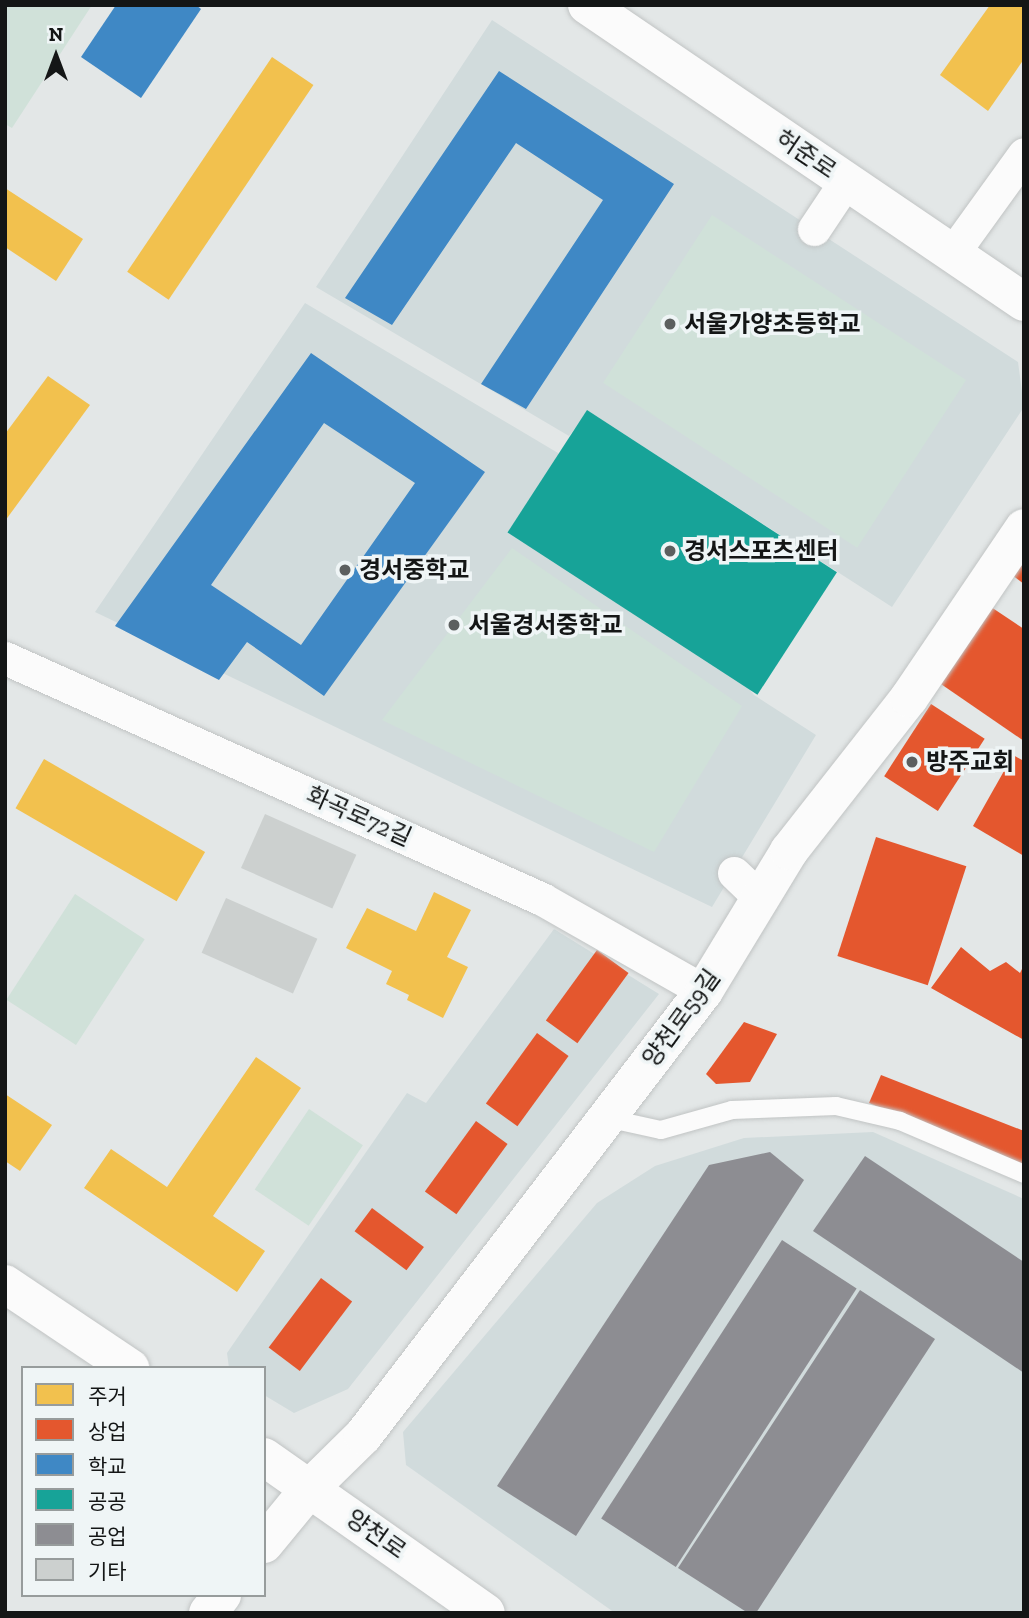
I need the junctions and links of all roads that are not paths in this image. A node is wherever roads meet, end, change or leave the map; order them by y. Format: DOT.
graph roads {
  1 [pos="587,5"];
  2 [pos="1024,155"];
  3 [pos="846,181"];
  4 [pos="814,229"];
  5 [pos="952,254"];
  6 [pos="1024,302"];
  7 [pos="1024,528"];
  8 [pos="5,658"];
  9 [pos="734,873"];
  10 [pos="761,899"];
  11 [pos="704,991"];
  12 [pos="606,1118"];
  13 [pos="1024,1174"];
  14 [pos="5,1284"];
  15 [pos="127,1366"];
  16 [pos="266,1458"];
  17 [pos="310,1488"];
  18 [pos="266,1542"];
  19 [pos="220,1597"];
  20 [pos="208,1613"];
  21 [pos="486,1613"];
  1 -- 3 [label="street, 허준로"];
  2 -- 5 [label="street"];
  3 -- 4 [label="street"];
  3 -- 5 [label="street, 허준로"];
  5 -- 6 [label="street, 허준로"];
  7 -- 10 [label="street, 양천로59길"];
  8 -- 11 [label="street, 화곡로72길"];
  9 -- 10 [label="street"];
  10 -- 11 [label="street, 양천로59길"];
  11 -- 12 [label="street, 양천로59길"];
  12 -- 13 [label="lane"];
  12 -- 17 [label="street, 양천로59길"];
  14 -- 15 [label="street"];
  16 -- 17 [label="street, 양천로"];
  17 -- 18 [label="street, 양천로59길"];
  17 -- 21 [label="street, 양천로"];
  19 -- 20 [label="street"];
}
